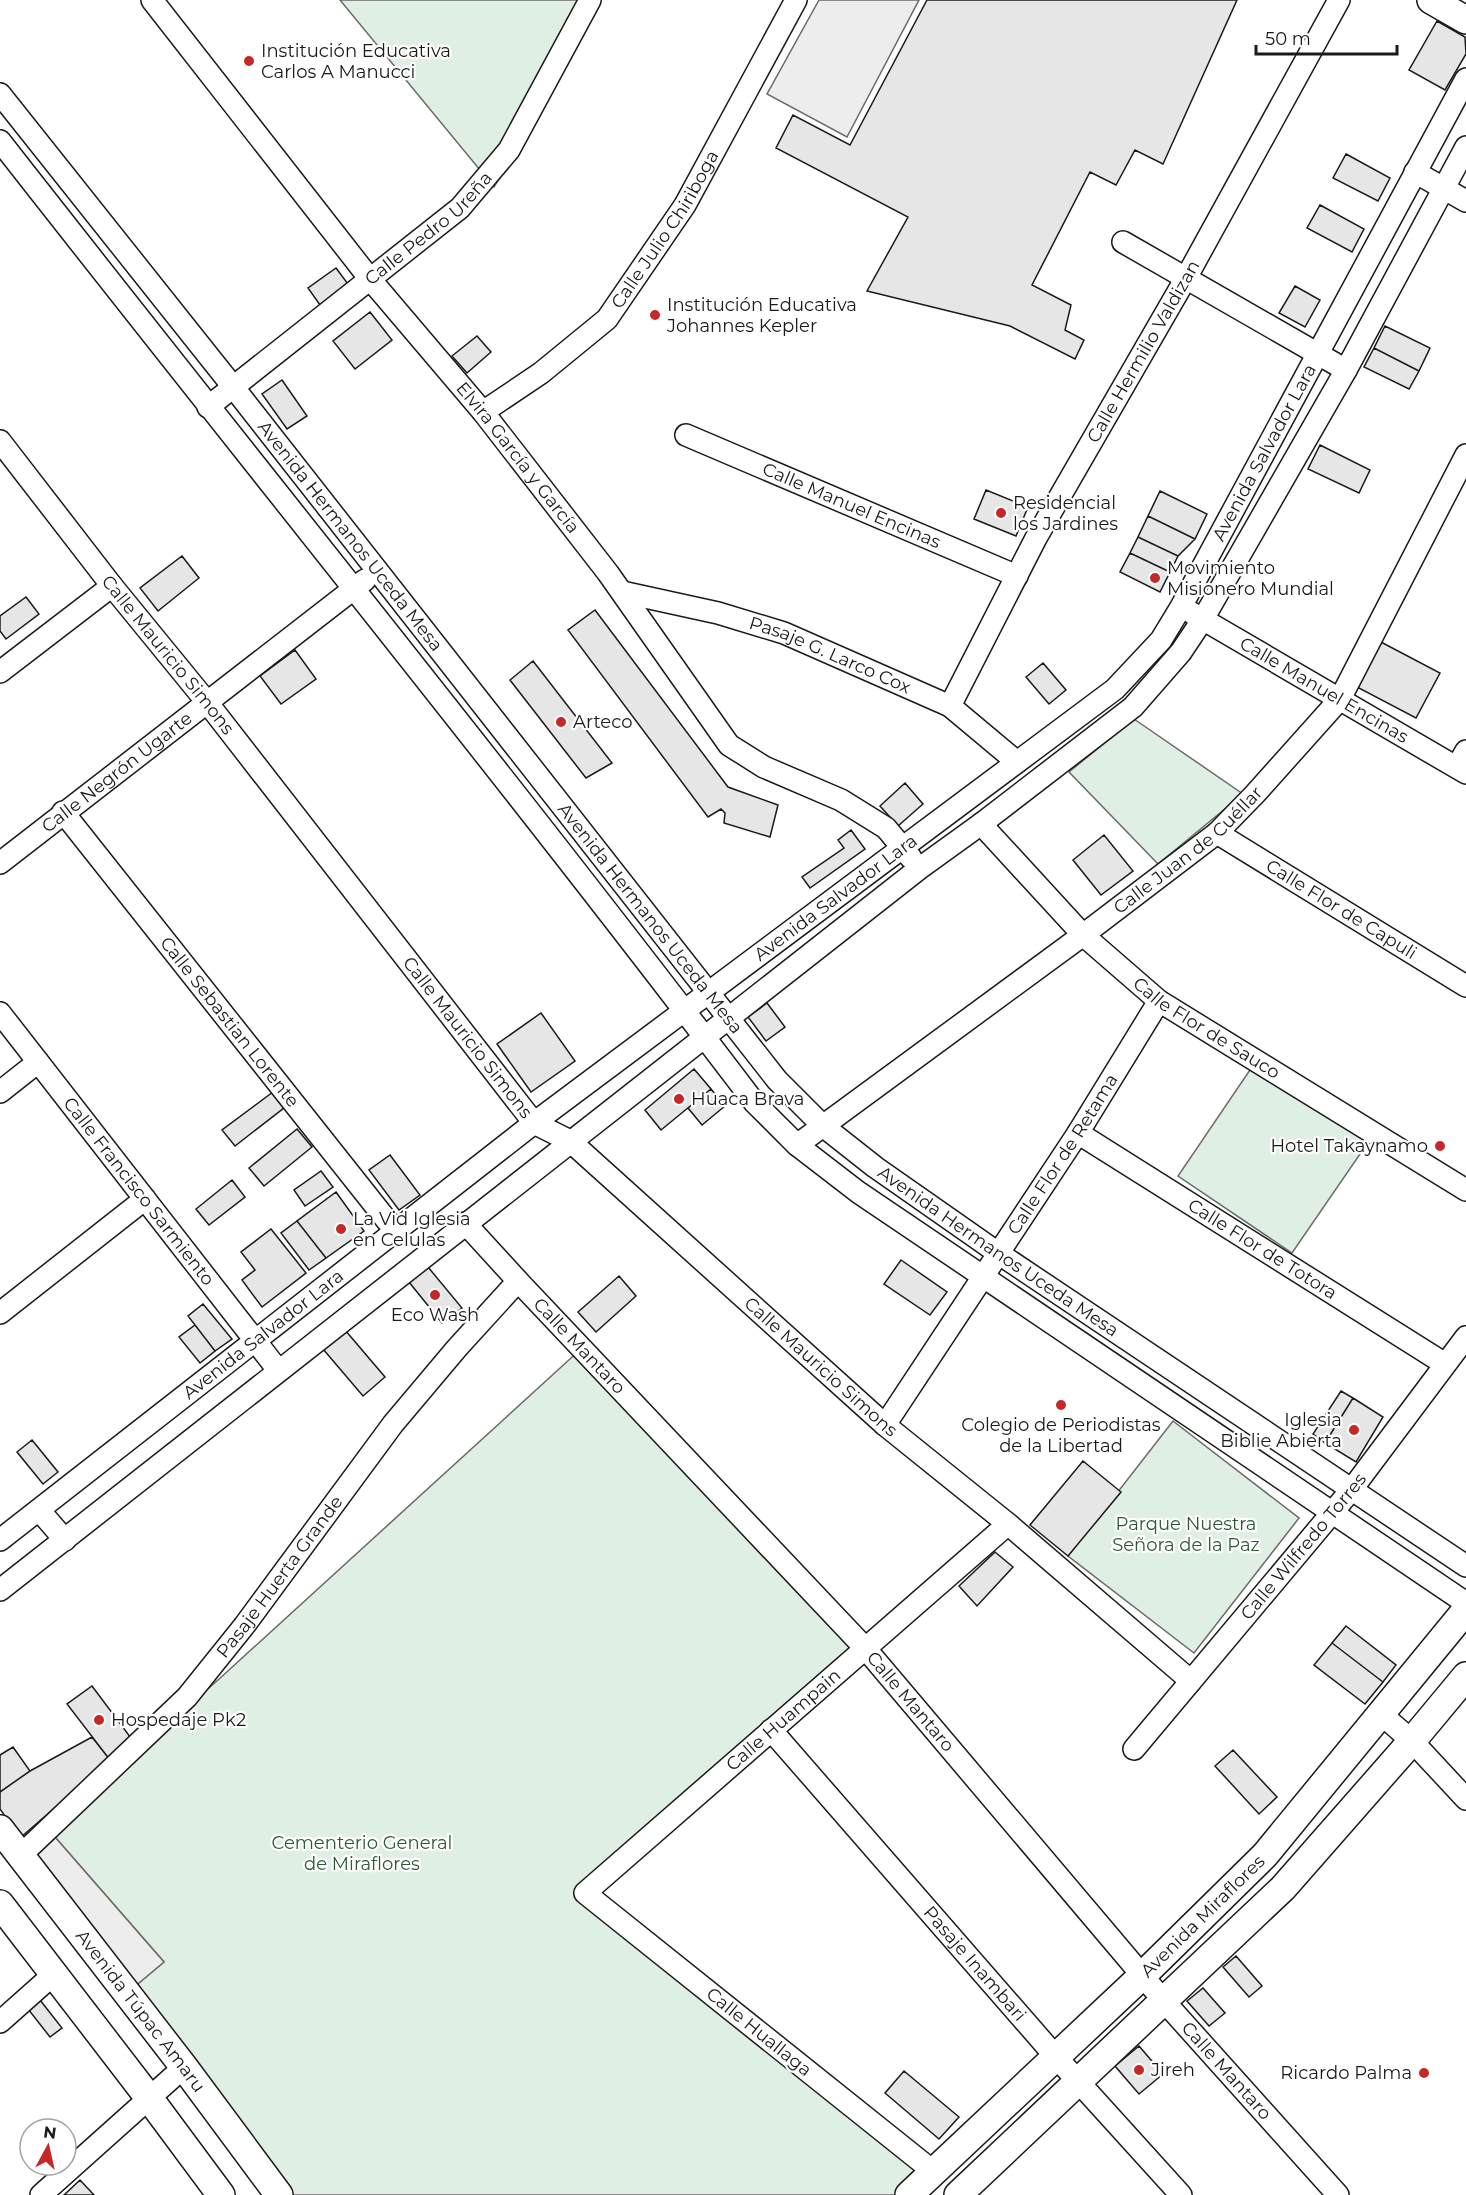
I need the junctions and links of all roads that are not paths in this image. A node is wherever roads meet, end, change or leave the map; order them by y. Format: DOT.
graph roads {
  1 [pos="152,0"];
  2 [pos="590,0"];
  3 [pos="796,0"];
  4 [pos="1339,0"];
  5 [pos="1431,0"];
  6 [pos="1466,20"];
  7 [pos="1466,79"];
  8 [pos="0,94"];
  9 [pos="0,141"];
  10 [pos="1466,147"];
  11 [pos="1415,172"];
  12 [pos="1444,189"];
  13 [pos="1466,201"];
  14 [pos="1123,242"];
  15 [pos="1186,278"];
  16 [pos="370,279"];
  17 [pos="1317,353"];
  18 [pos="1346,370"];
  19 [pos="234,388"];
  20 [pos="208,407"];
  21 [pos="483,412"];
  22 [pos="686,435"];
  23 [pos="0,441"];
  24 [pos="1466,455"];
  25 [pos="377,570"];
  26 [pos="1017,576"];
  27 [pos="112,586"];
  28 [pos="354,588"];
  29 [pos="622,592"];
  30 [pos="1181,607"];
  31 [pos="1203,619"];
  32 [pos="0,672"];
  33 [pos="1340,699"];
  34 [pos="207,701"];
  35 [pos="950,706"];
  36 [pos="1017,762"];
  37 [pos="1463,764"];
  38 [pos="63,812"];
  39 [pos="569,815"];
  40 [pos="981,824"];
  41 [pos="545,833"];
  42 [pos="1216,833"];
  43 [pos="902,848"];
  44 [pos="0,863"];
  45 [pos="920,868"];
  46 [pos="1083,935"];
  47 [pos="1466,986"];
  48 [pos="708,992"];
  49 [pos="1159,1000"];
  50 [pos="683,1011"];
  51 [pos="0,1013"];
  52 [pos="730,1018"];
  53 [pos="704,1037"];
  54 [pos="38,1062"];
  55 [pos="0,1092"];
  56 [pos="534,1123"];
  57 [pos="823,1126"];
  58 [pos="1078,1133"];
  59 [pos="570,1141"];
  60 [pos="797,1145"];
  61 [pos="1466,1190"];
  62 [pos="145,1198"];
  63 [pos="465,1223"];
  64 [pos="396,1232"];
  65 [pos="998,1253"];
  66 [pos="982,1277"];
  67 [pos="518,1281"];
  68 [pos="0,1313"];
  69 [pos="1466,1337"];
  70 [pos="255,1340"];
  71 [pos="1445,1364"];
  72 [pos="278,1370"];
  73 [pos="885,1425"];
  74 [pos="1352,1489"];
  75 [pos="39,1510"];
  76 [pos="1332,1513"];
  77 [pos="1008,1524"];
  78 [pos="0,1540"];
  79 [pos="65,1540"];
  80 [pos="1466,1566"];
  81 [pos="0,1590"];
  82 [pos="1466,1603"];
  83 [pos="1466,1611"];
  84 [pos="865,1648"];
  85 [pos="1466,1676"];
  86 [pos="1191,1682"];
  87 [pos="1381,1714"];
  88 [pos="771,1730"];
  89 [pos="1412,1741"];
  90 [pos="1134,1749"];
  91 [pos="1466,1799"];
  92 [pos="0,1829"];
  93 [pos="21,1854"];
  94 [pos="585,1893"];
  95 [pos="0,1904"];
  96 [pos="54,1974"];
  97 [pos="1143,1975"];
  98 [pos="1163,2000"];
  99 [pos="0,2022"];
  100 [pos="1056,2057"];
  101 [pos="184,2067"];
  102 [pos="1078,2081"];
  103 [pos="149,2098"];
  104 [pos="934,2172"];
  105 [pos="41,2195"];
  106 [pos="220,2195"];
  107 [pos="279,2195"];
  108 [pos="909,2195"];
  109 [pos="958,2195"];
  110 [pos="1181,2195"];
  111 [pos="1338,2195"];
  1 -- 16 [label="street, Elvira García y García"];
  2 -- 16 [label="street, Calle Pedro Ureña"];
  3 -- 21 [label="street, Calle Julio Chiriboga"];
  4 -- 15 [label="street, Calle Hermilio Valdizan"];
  5 -- 6 [label="main road"];
  7 -- 11 [label="street, Avenida Salvador Lara"];
  8 -- 19 [label="street, Avenida Hermanos Uceda Mesa"];
  9 -- 20 [label="street, Avenida Hermanos Uceda Mesa"];
  10 -- 12 [label="street, Avenida Salvador Lara"];
  11 -- 12 [label="street"];
  11 -- 17 [label="street, Avenida Salvador Lara"];
  12 -- 13 [label="street"];
  12 -- 18 [label="street, Avenida Salvador Lara"];
  14 -- 15 [label="street"];
  15 -- 17 [label="street"];
  15 -- 26 [label="street, Calle Hermilio Valdizan"];
  16 -- 19 [label="street, Calle Pedro Ureña"];
  16 -- 21 [label="street, Elvira García y García"];
  17 -- 18 [label="street"];
  17 -- 30 [label="street, Avenida Salvador Lara"];
  18 -- 31 [label="street, Avenida Salvador Lara"];
  19 -- 20 [label="street, Calle Pedro Ureña"];
  19 -- 25 [label="street, Avenida Hermanos Uceda Mesa"];
  20 -- 28 [label="street, Avenida Hermanos Uceda Mesa"];
  21 -- 29 [label="street, Elvira García y García"];
  22 -- 26 [label="street, Calle Manuel Encinas"];
  23 -- 27 [label="street, Calle Mauricio Simons"];
  24 -- 33 [label="street, Calle Juan de Cuéllar"];
  25 -- 28 [label="street, Calle Negrón Ugarte"];
  25 -- 39 [label="street, Avenida Hermanos Uceda Mesa"];
  26 -- 35 [label="street, Calle Hermilio Valdizan"];
  27 -- 32 [label="street"];
  27 -- 34 [label="street, Calle Mauricio Simons"];
  28 -- 34 [label="street, Calle Negrón Ugarte"];
  28 -- 41 [label="street, Avenida Hermanos Uceda Mesa"];
  29 -- 35 [label="street, Pasaje G. Larco Cox"];
  29 -- 43 [label="street, Elvira García y García"];
  30 -- 31 [label="street, Calle Manuel Encinas"];
  30 -- 36 [label="street, Avenida Salvador Lara"];
  31 -- 33 [label="street, Calle Manuel Encinas"];
  31 -- 40 [label="street, Avenida Salvador Lara"];
  33 -- 37 [label="street, Calle Manuel Encinas"];
  33 -- 42 [label="street, Calle Juan de Cuéllar"];
  34 -- 38 [label="street, Calle Negrón Ugarte"];
  34 -- 56 [label="street, Calle Mauricio Simons"];
  35 -- 36 [label="street, Pasaje G. Larco Cox"];
  36 -- 43 [label="street, Avenida Salvador Lara"];
  38 -- 44 [label="street, Calle Negrón Ugarte"];
  38 -- 64 [label="street, Calle Sebastian Lorente"];
  39 -- 41 [label="street"];
  39 -- 48 [label="street, Avenida Hermanos Uceda Mesa"];
  40 -- 45 [label="street, Avenida Salvador Lara"];
  40 -- 46 [label="street, Calle Flor de Sauco"];
  41 -- 50 [label="street, Avenida Hermanos Uceda Mesa"];
  42 -- 46 [label="street, Calle Juan de Cuéllar"];
  42 -- 47 [label="street, Calle Flor de Capuli"];
  43 -- 45 [label="street, Elvira García y García"];
  43 -- 48 [label="street, Avenida Salvador Lara"];
  45 -- 52 [label="street, Avenida Salvador Lara"];
  46 -- 49 [label="street, Calle Flor de Sauco"];
  46 -- 57 [label="street, Calle Juan de Cuéllar"];
  48 -- 50 [label="street, Avenida Salvador Lara"];
  48 -- 52 [label="street, Avenida Hermanos Uceda Mesa"];
  49 -- 58 [label="street, Calle Flor de Retama"];
  49 -- 61 [label="street, Calle Flor de Sauco"];
  50 -- 53 [label="street, Avenida Hermanos Uceda Mesa"];
  50 -- 56 [label="street, Avenida Salvador Lara"];
  51 -- 54 [label="street, Calle Francisco Sarmiento"];
  52 -- 53 [label="street, Avenida Salvador Lara"];
  52 -- 57 [label="street, Avenida Hermanos Uceda Mesa"];
  53 -- 59 [label="street, Avenida Salvador Lara"];
  53 -- 60 [label="street, Avenida Hermanos Uceda Mesa"];
  54 -- 55 [label="street"];
  54 -- 62 [label="street, Calle Francisco Sarmiento"];
  56 -- 59 [label="street, Calle Mauricio Simons"];
  56 -- 64 [label="street, Avenida Salvador Lara"];
  57 -- 60 [label="street, Calle Juan de Cuéllar"];
  57 -- 65 [label="street, Avenida Hermanos Uceda Mesa"];
  58 -- 65 [label="street, Calle Flor de Retama"];
  58 -- 71 [label="street, Calle Flor de Totora"];
  59 -- 63 [label="street, Avenida Salvador Lara"];
  59 -- 73 [label="street, Calle Mauricio Simons"];
  60 -- 66 [label="street, Avenida Hermanos Uceda Mesa"];
  62 -- 68 [label="street"];
  62 -- 70 [label="street, Calle Francisco Sarmiento"];
  63 -- 67 [label="street, Calle Mantaro"];
  63 -- 72 [label="street, Avenida Salvador Lara"];
  64 -- 70 [label="street, Avenida Salvador Lara"];
  65 -- 66 [label="street, Calle Flor de Retama"];
  65 -- 74 [label="street, Avenida Hermanos Uceda Mesa"];
  66 -- 73 [label="street, Calle Flor de Retama"];
  66 -- 76 [label="street, Avenida Hermanos Uceda Mesa"];
  67 -- 84 [label="street, Calle Mantaro"];
  67 -- 93 [label="street, Pasaje Huerta Grande"];
  69 -- 71 [label="street, Calle Wilfredo Torres"];
  70 -- 72 [label="street, Calle Francisco Sarmiento"];
  70 -- 75 [label="street, Avenida Salvador Lara"];
  71 -- 74 [label="street, Calle Wilfredo Torres"];
  72 -- 79 [label="street, Avenida Salvador Lara"];
  73 -- 77 [label="street, Calle Mauricio Simons"];
  74 -- 76 [label="street, Calle Wilfredo Torres"];
  74 -- 80 [label="street, Avenida Hermanos Uceda Mesa"];
  75 -- 78 [label="street, Avenida Salvador Lara"];
  75 -- 79 [label="street"];
  76 -- 82 [label="street, Avenida Hermanos Uceda Mesa"];
  76 -- 86 [label="street, Calle Wilfredo Torres"];
  77 -- 84 [label="street, Calle Huampain"];
  77 -- 86 [label="street, Calle Mauricio Simons"];
  79 -- 81 [label="street, Avenida Salvador Lara"];
  83 -- 87 [label="main road, Avenida Miraflores"];
  84 -- 88 [label="street, Calle Huampain"];
  84 -- 97 [label="street, Calle Mantaro"];
  85 -- 89 [label="main road, Avenida Miraflores"];
  86 -- 90 [label="street, Calle Wilfredo Torres"];
  87 -- 89 [label="street"];
  87 -- 97 [label="main road, Avenida Miraflores"];
  88 -- 94 [label="street, Calle Huampain"];
  88 -- 100 [label="street, Pasaje Inambari"];
  89 -- 91 [label="street"];
  89 -- 98 [label="main road, Avenida Miraflores"];
  92 -- 93 [label="main road, Avenida Túpac Amaru"];
  93 -- 101 [label="main road, Avenida Túpac Amaru"];
  94 -- 104 [label="street, Calle Huallaga"];
  95 -- 96 [label="main road"];
  96 -- 99 [label="street"];
  96 -- 103 [label="main road"];
  97 -- 98 [label="street, Calle Mantaro"];
  97 -- 100 [label="main road, Avenida Miraflores"];
  98 -- 102 [label="main road, Avenida Miraflores"];
  98 -- 111 [label="street, Calle Mantaro"];
  100 -- 102 [label="street, Pasaje Inambari"];
  100 -- 104 [label="main road, Avenida Miraflores"];
  101 -- 103 [label="street"];
  101 -- 107 [label="main road, Avenida Túpac Amaru"];
  102 -- 109 [label="main road, Avenida Miraflores"];
  102 -- 110 [label="street, Pasaje Inambari"];
  103 -- 105 [label="street"];
  103 -- 106 [label="main road"];
  104 -- 108 [label="main road, Avenida Miraflores"];
}
